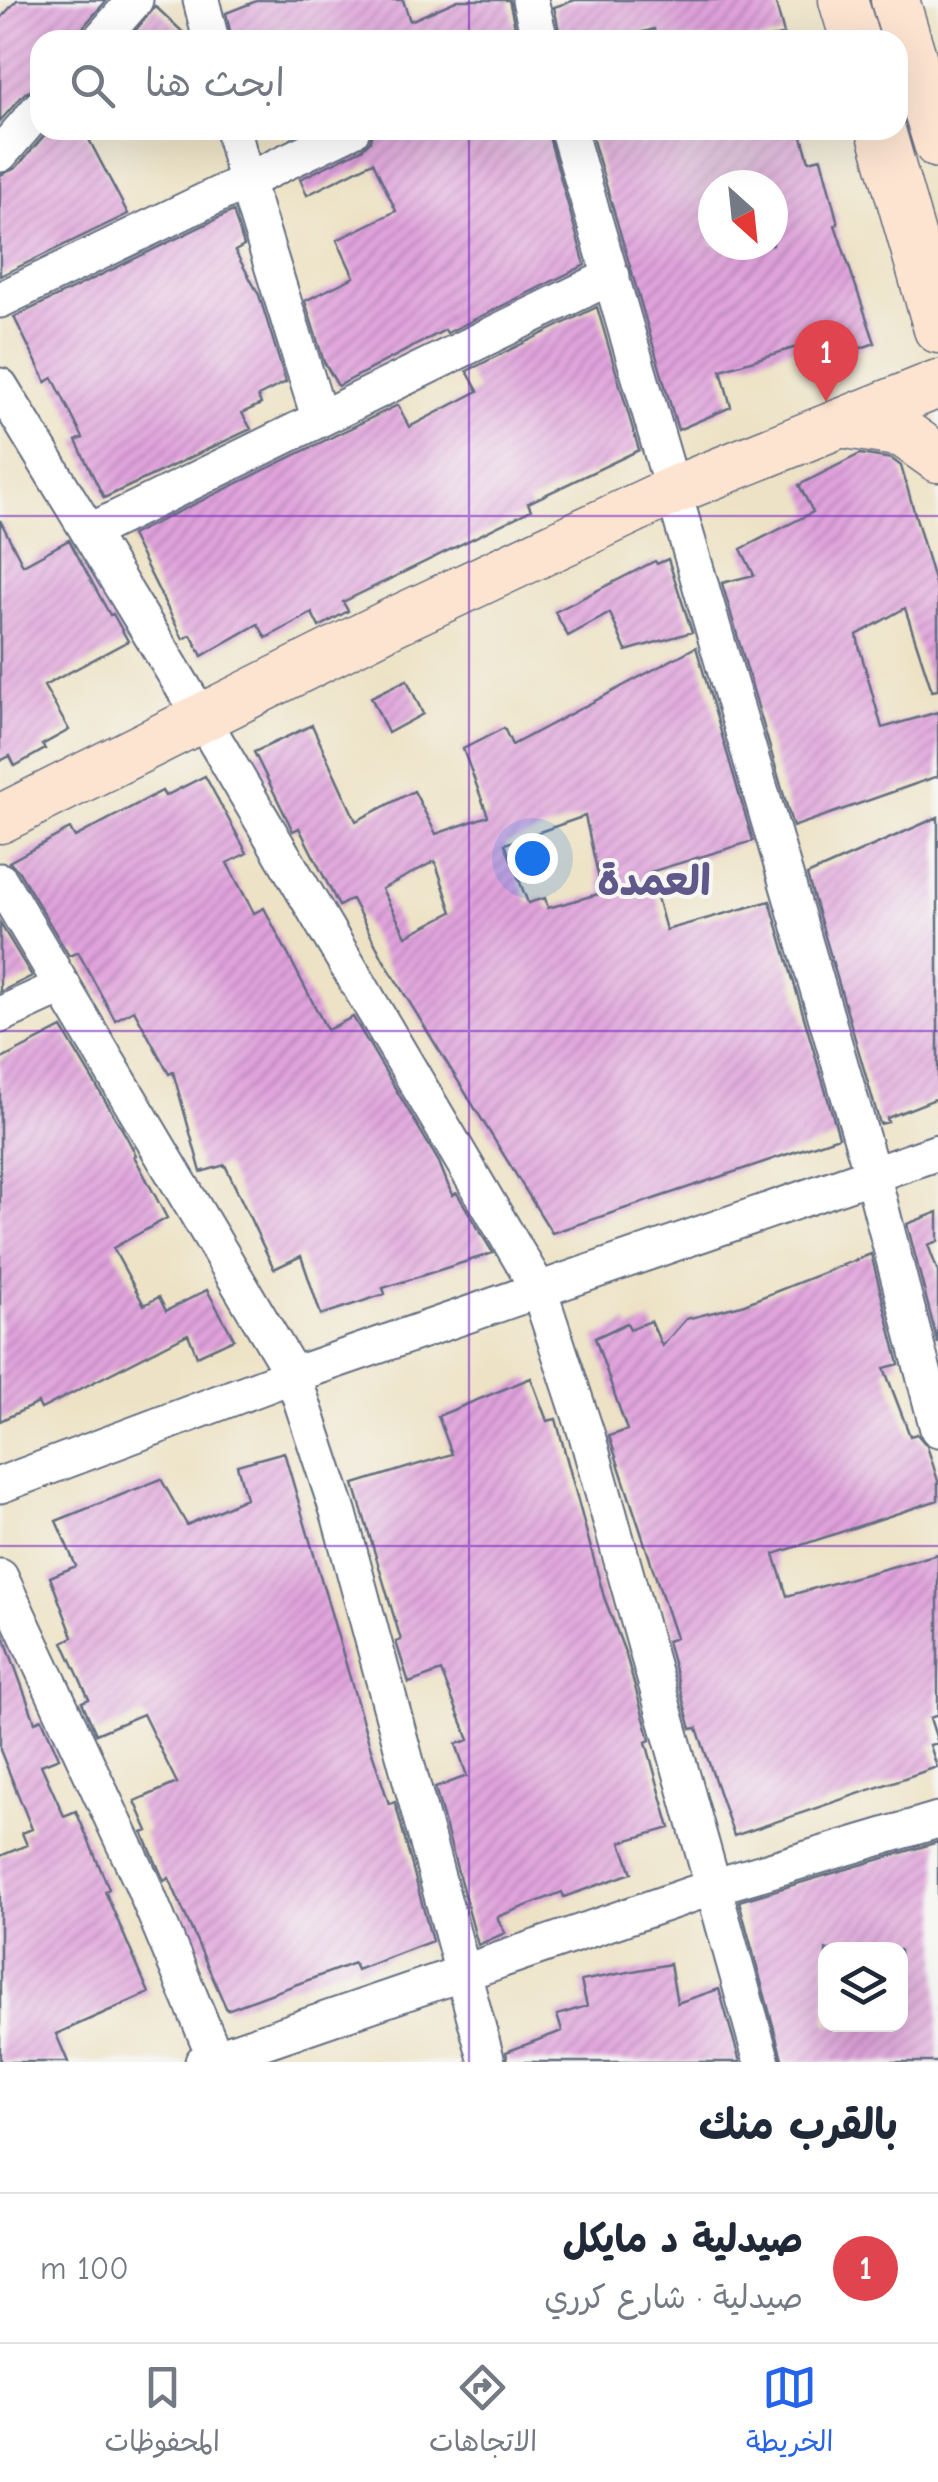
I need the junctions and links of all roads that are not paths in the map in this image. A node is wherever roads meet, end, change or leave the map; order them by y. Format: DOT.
graph roads {
  1 [pos="135,0"];
  2 [pos="201,0"];
  3 [pos="530,0"];
  4 [pos="843,0"];
  5 [pos="914,25"];
  6 [pos="109,30"];
  7 [pos="208,30"];
  8 [pos="538,30"];
  9 [pos="852,30"];
  10 [pos="30,120"];
  11 [pos="236,140"];
  12 [pos="331,140"];
  13 [pos="571,140"];
  14 [pos="884,140"];
  15 [pos="938,144"];
  16 [pos="0,154"];
  17 [pos="246,180"];
  18 [pos="612,276"];
  19 [pos="0,300"];
  20 [pos="938,329"];
  21 [pos="938,384"];
  22 [pos="0,386"];
  23 [pos="319,417"];
  24 [pos="837,422"];
  25 [pos="938,458"];
  26 [pos="672,491"];
  27 [pos="89,532"];
  28 [pos="204,720"];
  29 [pos="0,820"];
  30 [pos="0,881"];
  31 [pos="63,986"];
  32 [pos="0,1015"];
  33 [pos="938,1152"];
  34 [pos="872,1174"];
  35 [pos="538,1290"];
  36 [pos="293,1375"];
  37 [pos="938,1429"];
  38 [pos="0,1486"];
  39 [pos="0,1576"];
  40 [pos="938,1820"];
  41 [pos="712,1887"];
  42 [pos="462,1972"];
  43 [pos="211,2060"];
  44 [pos="487,2062"];
  45 [pos="762,2062"];
  1 -- 6 [label="street"];
  2 -- 7 [label="street"];
  3 -- 8 [label="street"];
  4 -- 9 [label="street"];
  5 -- 15 [label="street"];
  10 -- 16 [label="street"];
  11 -- 17 [label="street"];
  12 -- 17 [label="street"];
  13 -- 18 [label="street"];
  14 -- 20 [label="street"];
  17 -- 19 [label="street"];
  17 -- 23 [label="street"];
  18 -- 23 [label="street"];
  18 -- 26 [label="street"];
  21 -- 24 [label="street"];
  22 -- 27 [label="street"];
  23 -- 27 [label="street"];
  24 -- 25 [label="street"];
  24 -- 26 [label="street"];
  26 -- 28 [label="street"];
  26 -- 34 [label="street"];
  27 -- 28 [label="street"];
  28 -- 29 [label="street"];
  28 -- 35 [label="street"];
  30 -- 31 [label="street"];
  31 -- 32 [label="street"];
  31 -- 36 [label="street"];
  33 -- 34 [label="street"];
  34 -- 35 [label="street"];
  34 -- 37 [label="street"];
  35 -- 36 [label="street"];
  35 -- 41 [label="street"];
  36 -- 38 [label="street"];
  36 -- 42 [label="street"];
  39 -- 43 [label="street"];
  40 -- 41 [label="street"];
  41 -- 42 [label="street"];
  41 -- 45 [label="street"];
  42 -- 43 [label="street"];
  42 -- 44 [label="street"];
}
